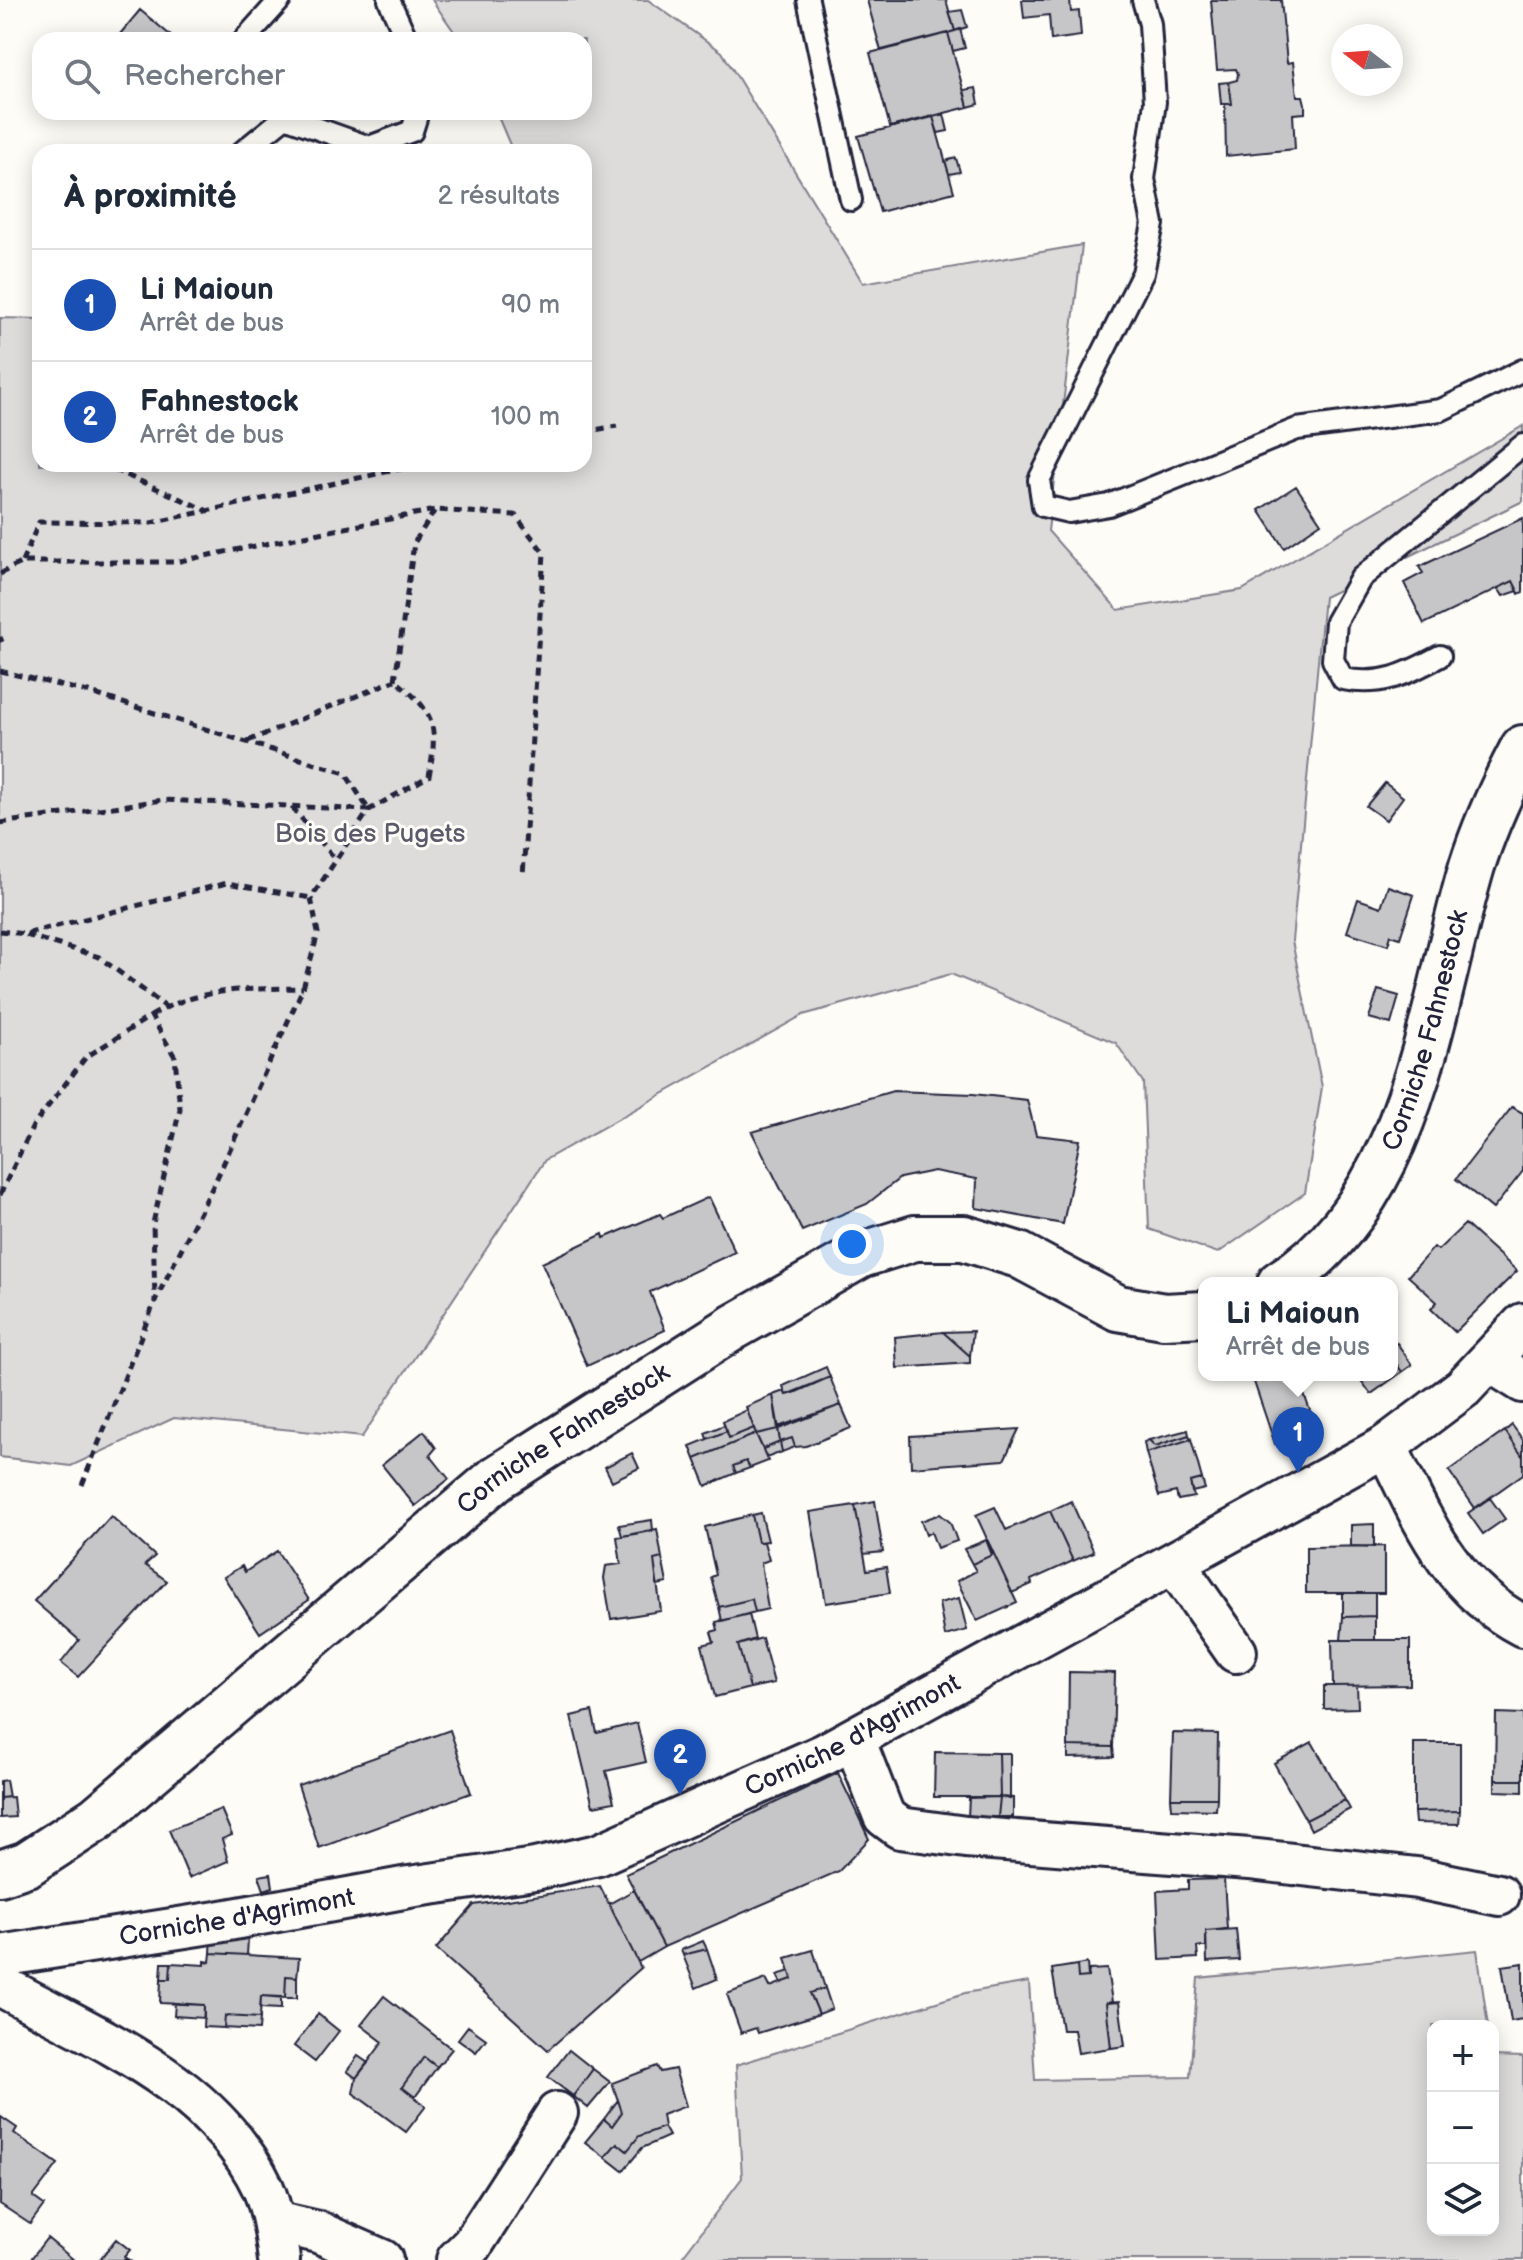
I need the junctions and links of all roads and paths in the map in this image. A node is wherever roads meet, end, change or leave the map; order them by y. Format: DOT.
graph roads {
  1 [pos="280,0"];
  2 [pos="389,0"];
  3 [pos="808,0"];
  4 [pos="1143,0"];
  5 [pos="251,32"];
  6 [pos="403,32"];
  7 [pos="281,120"];
  8 [pos="293,120"];
  9 [pos="415,120"];
  10 [pos="252,144"];
  11 [pos="361,144"];
  12 [pos="377,144"];
  13 [pos="851,200"];
  14 [pos="1523,370"];
  15 [pos="617,426"];
  16 [pos="592,431"];
  17 [pos="1523,445"];
  18 [pos="119,472"];
  19 [pos="386,472"];
  20 [pos="435,510"];
  21 [pos="207,511"];
  22 [pos="22,562"];
  23 [pos="0,574"];
  24 [pos="1440,656"];
  25 [pos="0,671"];
  26 [pos="395,680"];
  27 [pos="248,742"];
  28 [pos="1523,748"];
  29 [pos="291,806"];
  30 [pos="369,810"];
  31 [pos="0,823"];
  32 [pos="336,860"];
  33 [pos="523,876"];
  34 [pos="311,898"];
  35 [pos="0,931"];
  36 [pos="25,934"];
  37 [pos="303,988"];
  38 [pos="166,1007"];
  39 [pos="151,1016"];
  40 [pos="0,1195"];
  41 [pos="1287,1277"];
  42 [pos="155,1301"];
  43 [pos="1198,1314"];
  44 [pos="1523,1324"];
  45 [pos="1507,1372"];
  46 [pos="1386,1446"];
  47 [pos="82,1485"];
  48 [pos="1174,1563"];
  49 [pos="1523,1626"];
  50 [pos="1236,1652"];
  51 [pos="854,1739"];
  52 [pos="0,1873"];
  53 [pos="1499,1895"];
  54 [pos="0,1956"];
  55 [pos="0,1985"];
  56 [pos="557,2113"];
  57 [pos="277,2241"];
  58 [pos="382,2260"];
  59 [pos="457,2260"];
  1 -- 5 [label="lane"];
  2 -- 6 [label="lane"];
  3 -- 13 [label="lane"];
  4 -- 14 [label="lane"];
  7 -- 10 [label="lane"];
  8 -- 11 [label="lane"];
  9 -- 12 [label="lane"];
  15 -- 16 [label="path"];
  17 -- 24 [label="lane"];
  18 -- 21 [label="path"];
  19 -- 21 [label="path"];
  20 -- 22 [label="path"];
  20 -- 26 [label="path"];
  20 -- 33 [label="path"];
  21 -- 22 [label="path"];
  22 -- 23 [label="path"];
  25 -- 27 [label="path"];
  26 -- 27 [label="path"];
  26 -- 30 [label="path"];
  27 -- 30 [label="path"];
  28 -- 41 [label="main road, Corniche Fahnestock"];
  29 -- 30 [label="path"];
  29 -- 31 [label="path"];
  29 -- 32 [label="path"];
  30 -- 32 [label="path"];
  32 -- 34 [label="path"];
  34 -- 36 [label="path"];
  34 -- 37 [label="path"];
  35 -- 36 [label="path"];
  36 -- 38 [label="path"];
  37 -- 38 [label="path"];
  37 -- 42 [label="path"];
  38 -- 39 [label="path"];
  39 -- 40 [label="path"];
  39 -- 42 [label="path"];
  42 -- 47 [label="path"];
  43 -- 52 [label="main road, Corniche Fahnestock"];
  44 -- 45 [label="street, Corniche d'Agrimont"];
  45 -- 46 [label="street, Corniche d'Agrimont"];
  46 -- 48 [label="street, Corniche d'Agrimont"];
  46 -- 49 [label="street"];
  48 -- 50 [label="street"];
  48 -- 51 [label="street, Corniche d'Agrimont"];
  51 -- 53 [label="street"];
  51 -- 54 [label="street, Corniche d'Agrimont"];
  55 -- 57 [label="street"];
  56 -- 59 [label="street"];
  57 -- 58 [label="street"];
}
